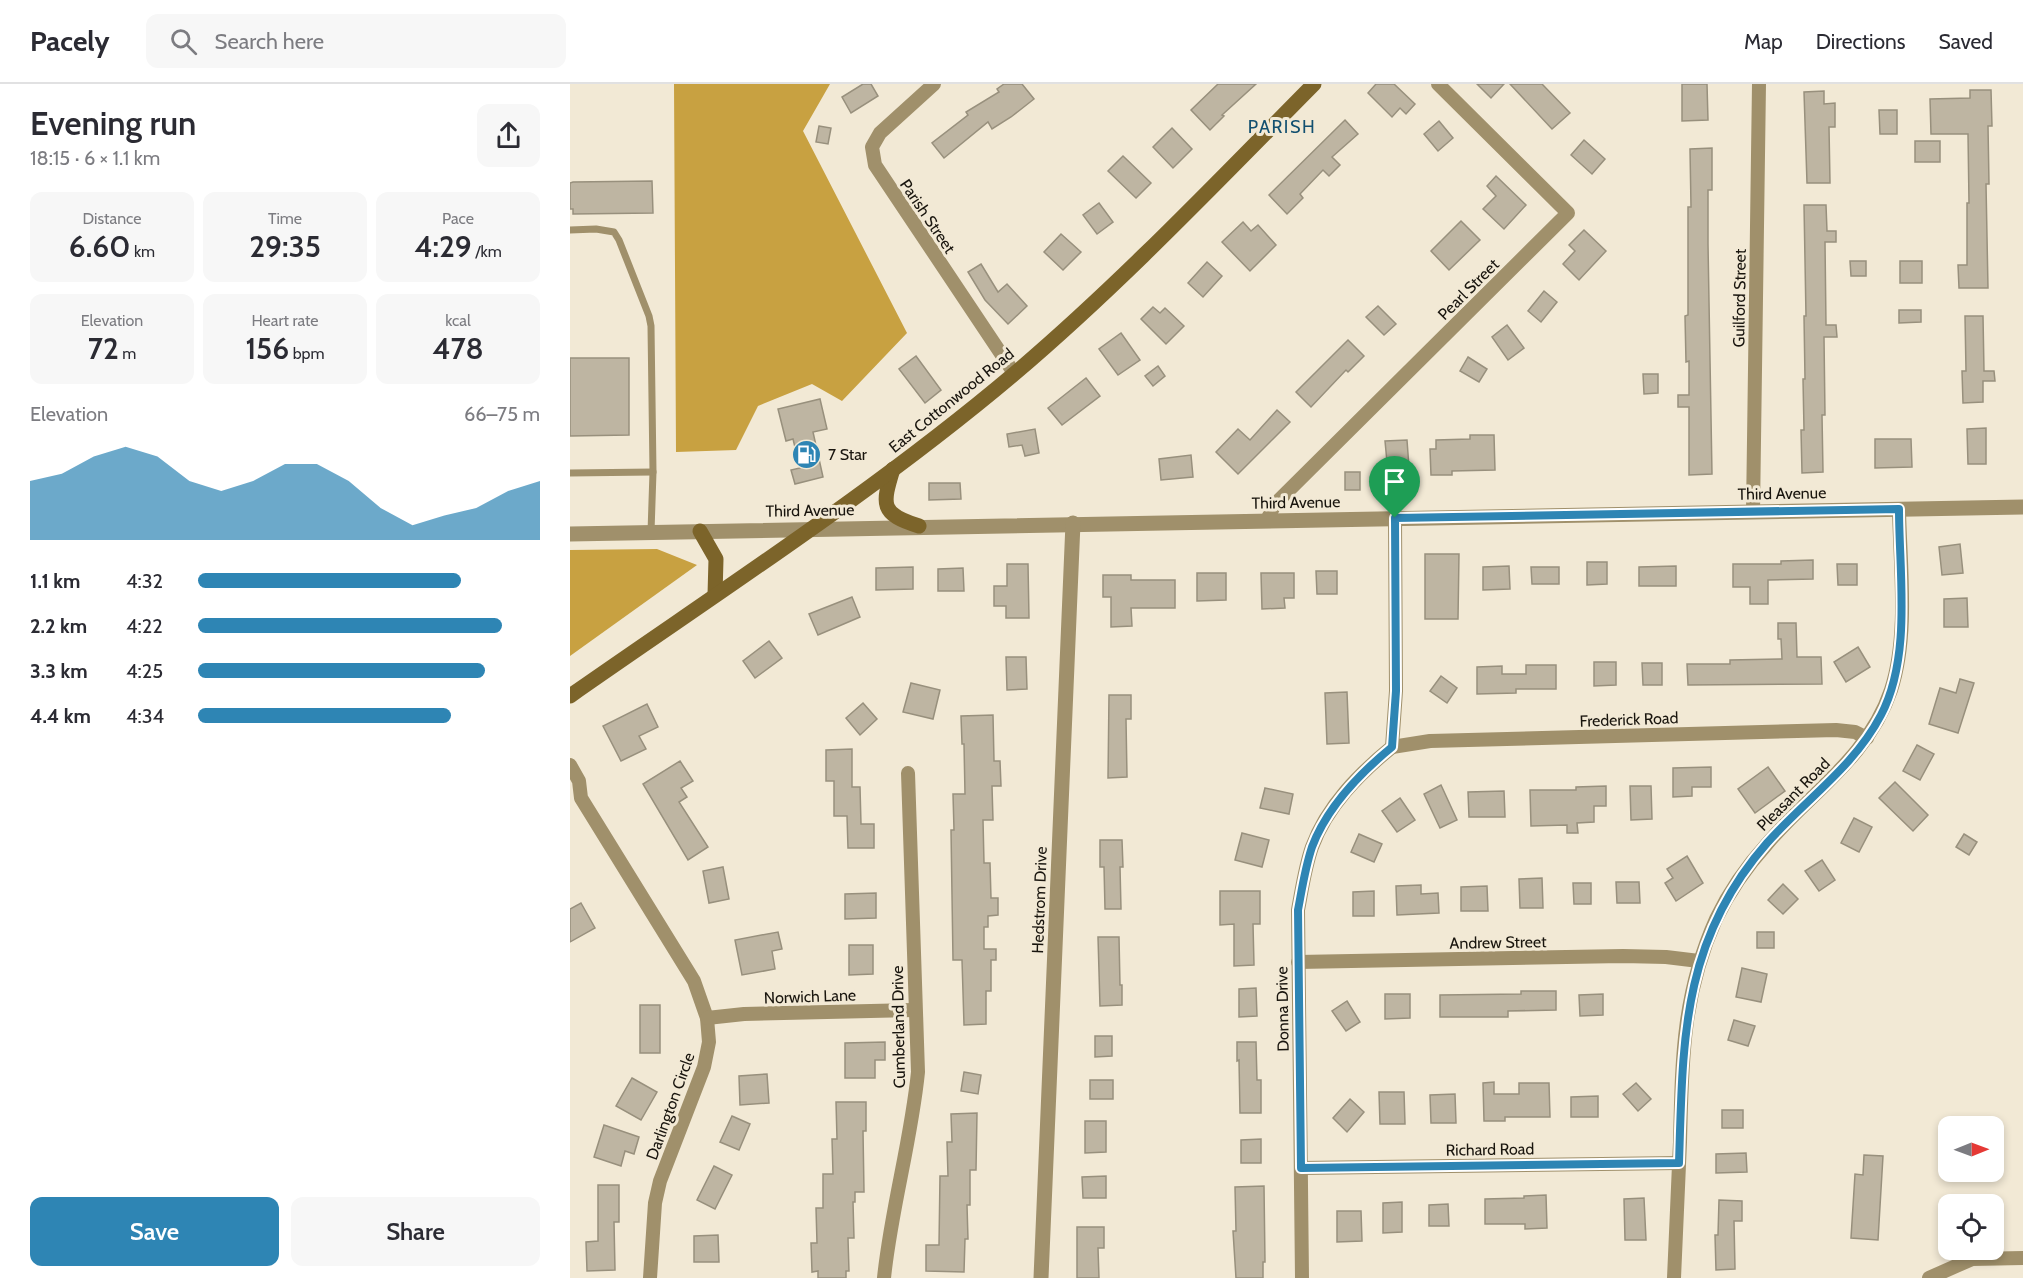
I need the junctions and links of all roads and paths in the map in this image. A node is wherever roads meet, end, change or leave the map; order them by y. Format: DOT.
graph roads {
  1 [pos="934,84"];
  2 [pos="1314,84"];
  3 [pos="1438,84"];
  4 [pos="1759,84"];
  5 [pos="570,230"];
  6 [pos="1014,373"];
  7 [pos="893,469"];
  8 [pos="653,472"];
  9 [pos="570,473"];
  10 [pos="2023,507"];
  11 [pos="1899,509"];
  12 [pos="1753,512"];
  13 [pos="1395,518"];
  14 [pos="1267,520"];
  15 [pos="1073,524"];
  16 [pos="919,526"];
  17 [pos="814,528"];
  18 [pos="700,531"];
  19 [pos="651,532"];
  20 [pos="570,534"];
  21 [pos="715,595"];
  22 [pos="570,696"];
  23 [pos="1867,738"];
  24 [pos="1392,747"];
  25 [pos="570,765"];
  26 [pos="908,773"];
  27 [pos="575,795"];
  28 [pos="1699,961"];
  29 [pos="1298,962"];
  30 [pos="914,1010"];
  31 [pos="707,1018"];
  32 [pos="1679,1163"];
  33 [pos="1301,1168"];
  34 [pos="2023,1258"];
  35 [pos="650,1278"];
  36 [pos="884,1278"];
  37 [pos="1041,1278"];
  38 [pos="1302,1278"];
  39 [pos="1674,1278"];
  40 [pos="1929,1278"];
  1 -- 6 [label="street, Parish Street"];
  2 -- 6 [label="main road, East Cottonwood Road"];
  3 -- 14 [label="street, Pearl Street"];
  4 -- 12 [label="street, Guilford Street"];
  5 -- 8 [label="lane"];
  6 -- 7 [label="main road, East Cottonwood Road"];
  7 -- 16 [label="main road"];
  7 -- 17 [label="main road, East Cottonwood Road"];
  8 -- 9 [label="lane"];
  8 -- 19 [label="lane"];
  10 -- 11 [label="street, Third Avenue"];
  11 -- 12 [label="street, Third Avenue"];
  11 -- 23 [label="street, Pleasant Road"];
  12 -- 13 [label="street, Third Avenue"];
  13 -- 14 [label="street, Third Avenue"];
  13 -- 24 [label="street"];
  14 -- 15 [label="street, Third Avenue"];
  15 -- 16 [label="street, Third Avenue"];
  15 -- 37 [label="street, Hedstrom Drive"];
  16 -- 17 [label="street, Third Avenue"];
  17 -- 18 [label="street, Third Avenue"];
  17 -- 21 [label="main road, East Cottonwood Road"];
  18 -- 19 [label="street, Third Avenue"];
  18 -- 21 [label="main road"];
  19 -- 20 [label="street, Third Avenue"];
  21 -- 22 [label="main road, East Cottonwood Road"];
  23 -- 24 [label="street, Frederick Road"];
  23 -- 28 [label="street, Pleasant Road"];
  24 -- 29 [label="street, Donna Drive"];
  25 -- 27 [label="street, Darlington Circle"];
  26 -- 30 [label="street, Cumberland Drive"];
  27 -- 31 [label="street, Darlington Circle"];
  28 -- 29 [label="street, Andrew Street"];
  28 -- 32 [label="street, Pleasant Road"];
  29 -- 33 [label="street, Donna Drive"];
  30 -- 31 [label="street, Norwich Lane"];
  30 -- 36 [label="street, Cumberland Drive"];
  31 -- 35 [label="street, Darlington Circle"];
  32 -- 33 [label="street, Richard Road"];
  32 -- 39 [label="street, Pleasant Road"];
  33 -- 38 [label="street, Donna Drive"];
  34 -- 40 [label="street"];
}
